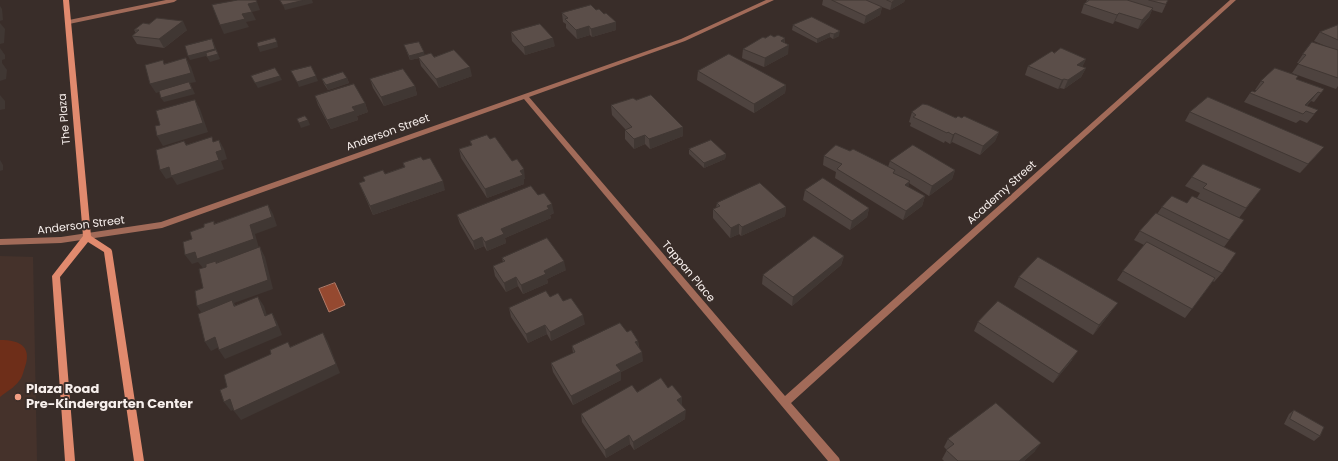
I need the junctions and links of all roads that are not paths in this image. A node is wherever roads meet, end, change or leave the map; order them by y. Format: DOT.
graph roads {
  1 [pos="66,0"];
  2 [pos="174,0"];
  3 [pos="771,0"];
  4 [pos="1233,0"];
  5 [pos="69,22"];
  6 [pos="525,96"];
  7 [pos="87,237"];
  8 [pos="0,242"];
  9 [pos="785,402"];
  10 [pos="70,461"];
  11 [pos="139,461"];
  12 [pos="835,461"];
  1 -- 5 [label="main road, The Plaza"];
  2 -- 5 [label="street"];
  3 -- 6 [label="street, Anderson Street"];
  4 -- 9 [label="street, Academy Street"];
  5 -- 7 [label="main road, The Plaza"];
  6 -- 7 [label="street, Anderson Street"];
  6 -- 9 [label="street, Tappan Place"];
  7 -- 8 [label="street, Anderson Street"];
  7 -- 10 [label="main road"];
  7 -- 11 [label="main road"];
  9 -- 12 [label="street, Tappan Place"];
}
